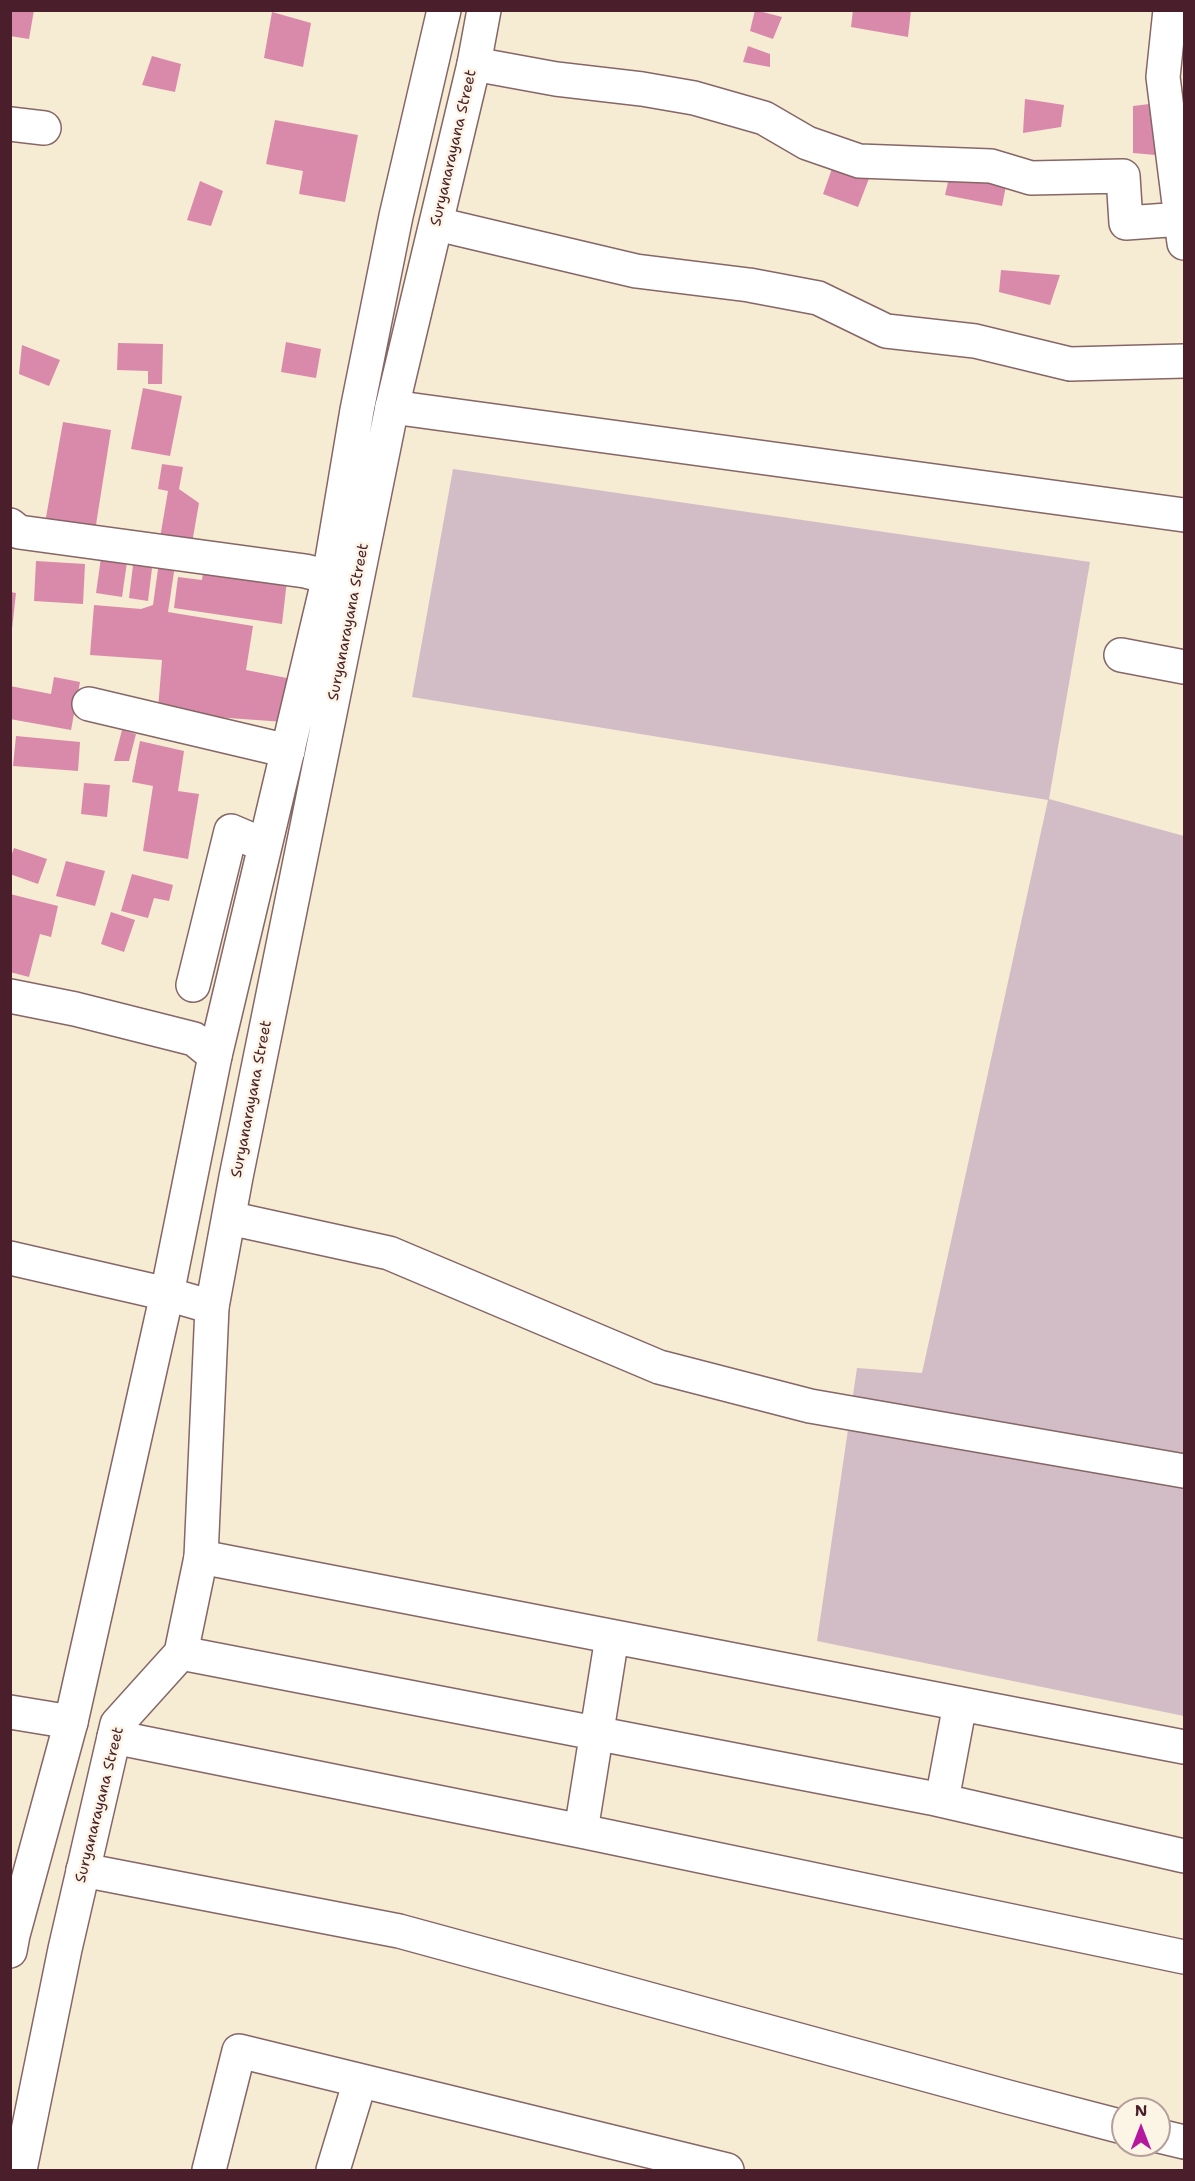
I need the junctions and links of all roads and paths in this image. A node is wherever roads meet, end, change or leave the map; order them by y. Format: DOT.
graph roads {
  1 [pos="444,10"];
  2 [pos="484,10"];
  3 [pos="1170,10"];
  4 [pos="1174,60"];
  5 [pos="474,64"];
  6 [pos="10,123"];
  7 [pos="44,128"];
  8 [pos="437,224"];
  9 [pos="1183,231"];
  10 [pos="1185,361"];
  11 [pos="392,407"];
  12 [pos="1185,515"];
  13 [pos="10,525"];
  14 [pos="329,576"];
  15 [pos="1121,655"];
  16 [pos="1185,667"];
  17 [pos="89,704"];
  18 [pos="288,751"];
  19 [pos="264,844"];
  20 [pos="193,985"];
  21 [pos="10,996"];
  22 [pos="215,1056"];
  23 [pos="229,1218"];
  24 [pos="10,1258"];
  25 [pos="167,1294"];
  26 [pos="212,1307"];
  27 [pos="1185,1471"];
  28 [pos="201,1557"];
  29 [pos="612,1637"];
  30 [pos="181,1653"];
  31 [pos="960,1704"];
  32 [pos="10,1712"];
  33 [pos="71,1722"];
  34 [pos="596,1733"];
  35 [pos="114,1737"];
  36 [pos="1185,1748"];
  37 [pos="942,1800"];
  38 [pos="581,1831"];
  39 [pos="1185,1856"];
  40 [pos="83,1869"];
  41 [pos="11,1940"];
  42 [pos="1185,1958"];
  43 [pos="360,2080"];
  44 [pos="1111,2124"];
  45 [pos="20,2170"];
  46 [pos="209,2170"];
  47 [pos="333,2170"];
  48 [pos="727,2170"];
  1 -- 14 [label="street, Suryanarayana Street"];
  2 -- 5 [label="street, Suryanarayana Street"];
  3 -- 4 [label="street"];
  4 -- 9 [label="street"];
  5 -- 8 [label="street, Suryanarayana Street"];
  5 -- 9 [label="street"];
  6 -- 7 [label="street"];
  8 -- 10 [label="street"];
  8 -- 11 [label="street, Suryanarayana Street"];
  11 -- 12 [label="street"];
  11 -- 23 [label="street, Suryanarayana Street"];
  13 -- 14 [label="street"];
  14 -- 18 [label="street, Suryanarayana Street"];
  15 -- 16 [label="street"];
  17 -- 18 [label="street"];
  18 -- 19 [label="street, Suryanarayana Street"];
  19 -- 20 [label="street"];
  19 -- 22 [label="street, Suryanarayana Street"];
  21 -- 22 [label="street"];
  22 -- 25 [label="street, Suryanarayana Street"];
  23 -- 26 [label="street, Suryanarayana Street"];
  23 -- 27 [label="street"];
  24 -- 25 [label="street"];
  25 -- 26 [label="street"];
  25 -- 33 [label="street, Suryanarayana Street"];
  26 -- 28 [label="street, Suryanarayana Street"];
  28 -- 29 [label="street"];
  28 -- 30 [label="street, Suryanarayana Street"];
  29 -- 31 [label="street"];
  29 -- 34 [label="street"];
  30 -- 34 [label="street"];
  30 -- 35 [label="street, Suryanarayana Street"];
  31 -- 36 [label="street"];
  31 -- 37 [label="street"];
  32 -- 33 [label="street"];
  33 -- 41 [label="street, Suryanarayana Street"];
  34 -- 37 [label="street"];
  34 -- 38 [label="street"];
  35 -- 38 [label="street"];
  35 -- 40 [label="street, Suryanarayana Street"];
  37 -- 39 [label="street"];
  38 -- 42 [label="street"];
  40 -- 44 [label="street"];
  40 -- 45 [label="street, Suryanarayana Street"];
  43 -- 46 [label="street"];
  43 -- 47 [label="street"];
  43 -- 48 [label="street"];
}
